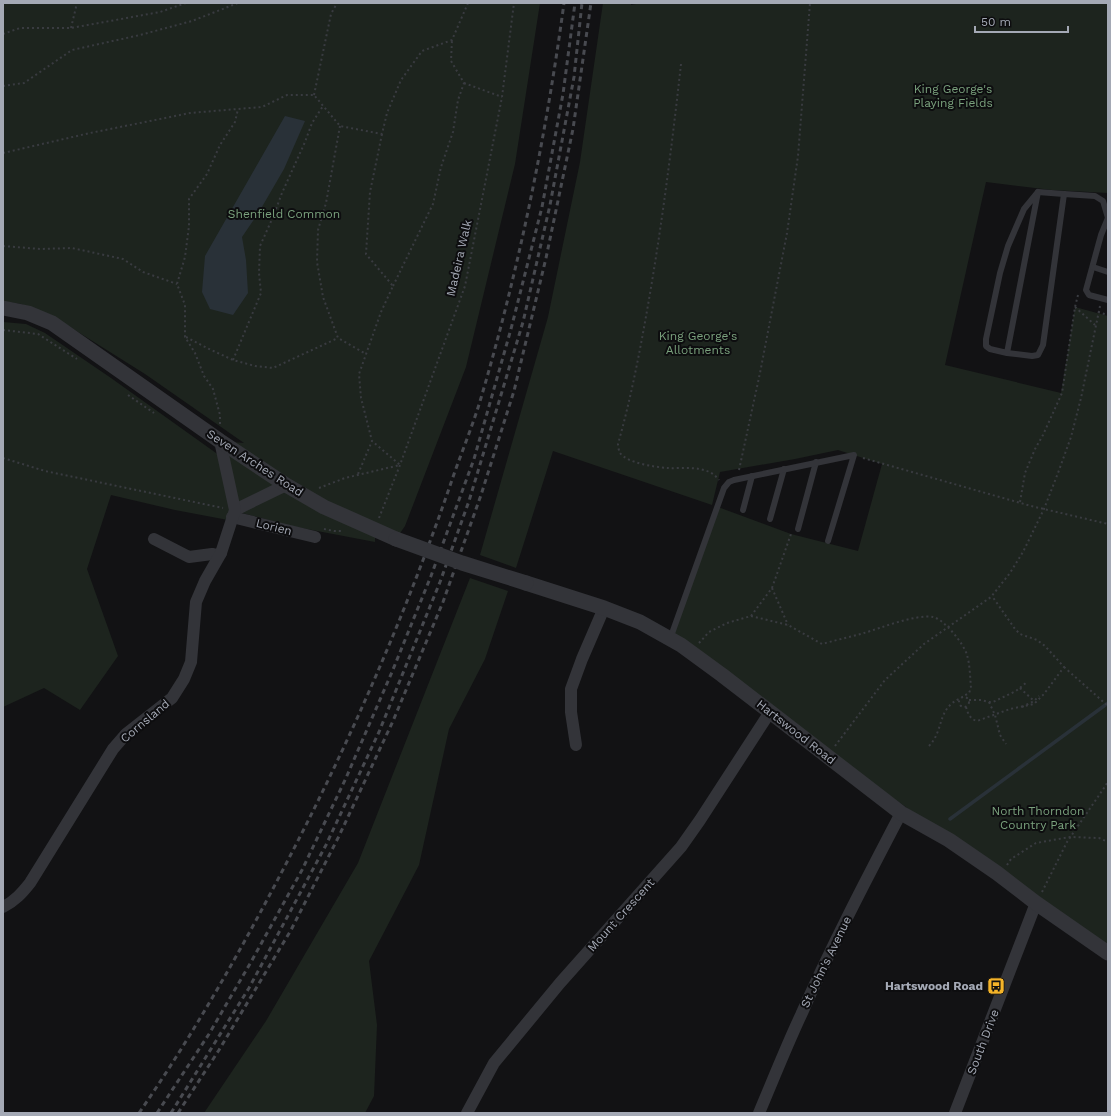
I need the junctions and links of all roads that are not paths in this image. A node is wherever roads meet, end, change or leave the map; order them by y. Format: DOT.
graph roads {
  1 [pos="1038,192"];
  2 [pos="1064,194"];
  3 [pos="1108,218"];
  4 [pos="1100,235"];
  5 [pos="1108,237"];
  6 [pos="1093,267"];
  7 [pos="1108,272"];
  8 [pos="1108,300"];
  9 [pos="3,308"];
  10 [pos="1007,353"];
  11 [pos="220,441"];
  12 [pos="816,462"];
  13 [pos="784,469"];
  14 [pos="752,476"];
  15 [pos="286,485"];
  16 [pos="743,510"];
  17 [pos="234,514"];
  18 [pos="770,519"];
  19 [pos="798,529"];
  20 [pos="317,533"];
  21 [pos="154,539"];
  22 [pos="828,540"];
  23 [pos="221,553"];
  24 [pos="526,583"];
  25 [pos="604,608"];
  26 [pos="670,639"];
  27 [pos="770,712"];
  28 [pos="576,745"];
  29 [pos="901,813"];
  30 [pos="1036,903"];
  31 [pos="3,906"];
  32 [pos="1108,953"];
  33 [pos="467,1113"];
  34 [pos="758,1113"];
  35 [pos="955,1113"];
  1 -- 2 [label="lane"];
  1 -- 10 [label="lane"];
  1 -- 10 [label="lane"];
  2 -- 3 [label="lane"];
  2 -- 10 [label="lane"];
  3 -- 4 [label="lane"];
  4 -- 5 [label="lane"];
  4 -- 6 [label="lane"];
  6 -- 7 [label="lane"];
  6 -- 8 [label="lane"];
  9 -- 11 [label="street, Seven Arches Road"];
  11 -- 15 [label="street, Seven Arches Road"];
  11 -- 17 [label="street, Cornsland"];
  12 -- 13 [label="lane"];
  12 -- 19 [label="lane"];
  12 -- 22 [label="lane"];
  13 -- 14 [label="lane"];
  13 -- 18 [label="lane"];
  14 -- 16 [label="lane"];
  14 -- 26 [label="lane"];
  15 -- 17 [label="street"];
  15 -- 24 [label="street, Seven Arches Road, bridge"];
  17 -- 20 [label="street, Lorien"];
  17 -- 23 [label="street, Cornsland"];
  21 -- 23 [label="street"];
  23 -- 31 [label="street, Cornsland"];
  24 -- 25 [label="street, Hartswood Road"];
  25 -- 26 [label="street, Hartswood Road"];
  25 -- 28 [label="street"];
  26 -- 27 [label="street, Hartswood Road"];
  27 -- 29 [label="street, Hartswood Road"];
  27 -- 33 [label="street, Mount Crescent"];
  29 -- 30 [label="street, Hartswood Road"];
  29 -- 34 [label="street, St John's Avenue"];
  30 -- 32 [label="street, Hartswood Road"];
  30 -- 35 [label="street, South Drive"];
}
